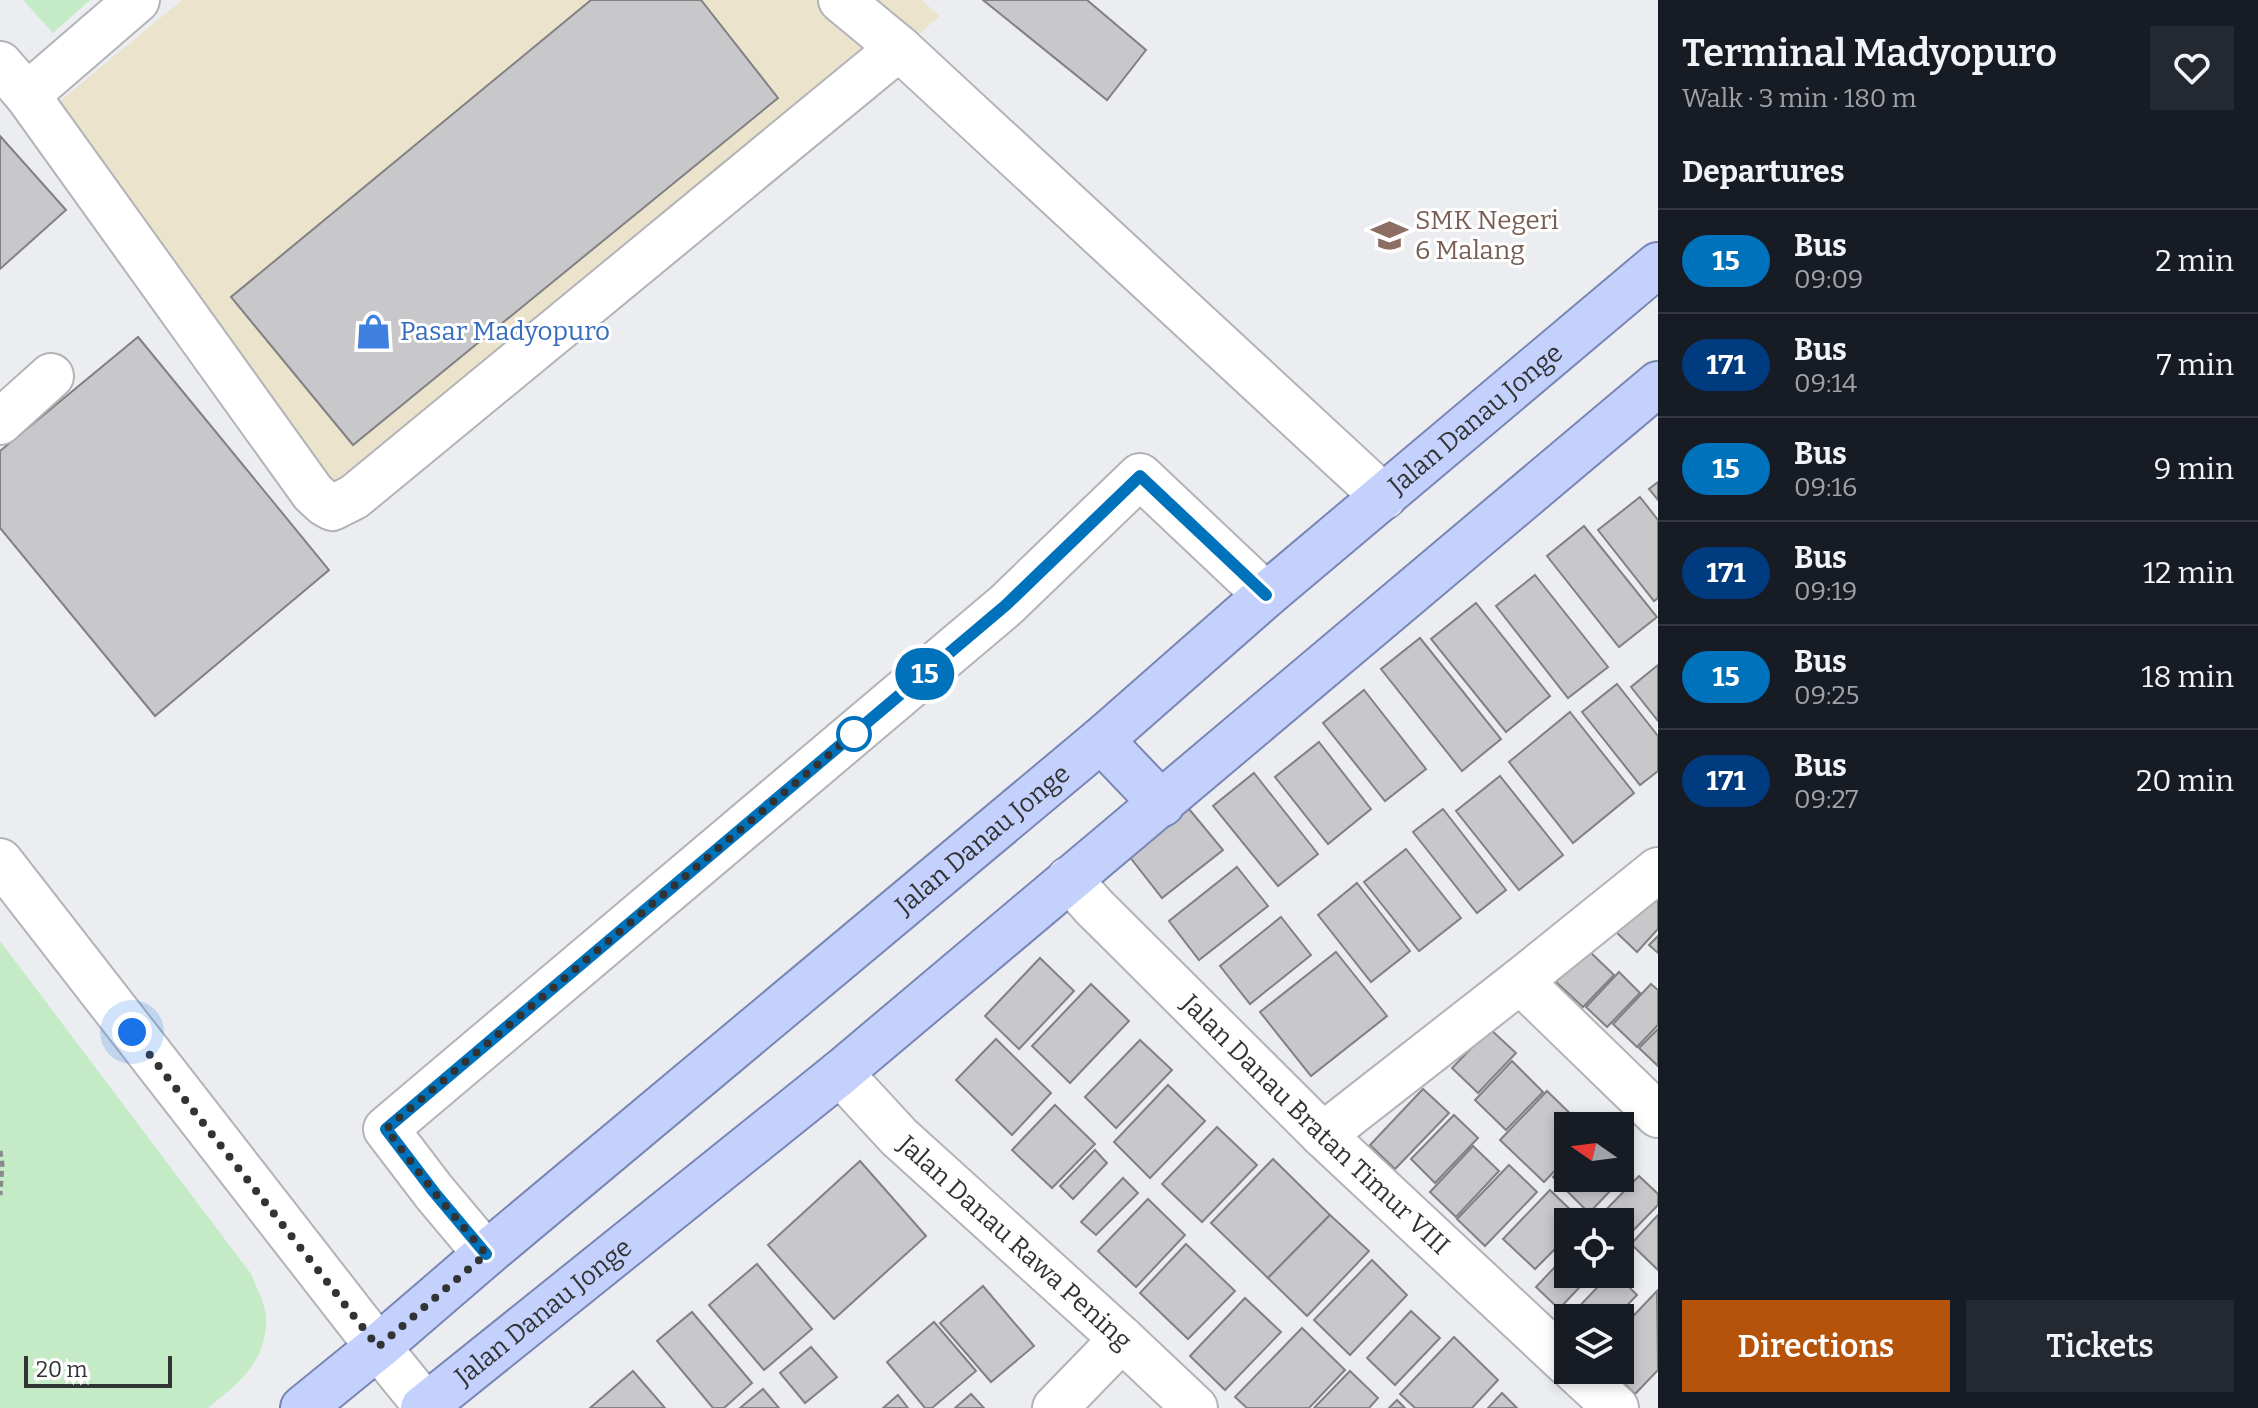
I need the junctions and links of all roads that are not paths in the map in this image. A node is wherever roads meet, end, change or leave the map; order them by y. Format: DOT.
graph roads {
  1 [pos="137,0"];
  2 [pos="841,0"];
  3 [pos="899,48"];
  4 [pos="14,79"];
  5 [pos="1658,265"];
  6 [pos="51,376"];
  7 [pos="1658,384"];
  8 [pos="0,422"];
  9 [pos="1384,497"];
  10 [pos="1266,595"];
  11 [pos="1101,740"];
  12 [pos="1162,804"];
  13 [pos="0,861"];
  14 [pos="1658,870"];
  15 [pos="1069,879"];
  16 [pos="1520,981"];
  17 [pos="840,1073"];
  18 [pos="1658,1115"];
  19 [pos="1323,1135"];
  20 [pos="486,1254"];
  21 [pos="1122,1339"];
  22 [pos="378,1347"];
  23 [pos="1554,1351"];
  24 [pos="1590,1384"];
  25 [pos="425,1407"];
  26 [pos="303,1408"];
  27 [pos="1055,1408"];
  28 [pos="1195,1408"];
  29 [pos="1616,1408"];
  1 -- 4 [label="street"];
  2 -- 3 [label="street"];
  3 -- 4 [label="street"];
  3 -- 9 [label="street"];
  5 -- 9 [label="main road, Jalan Danau Jonge"];
  6 -- 8 [label="street"];
  7 -- 12 [label="main road, Jalan Danau Jonge"];
  9 -- 10 [label="main road, Jalan Danau Jonge"];
  10 -- 11 [label="main road, Jalan Danau Jonge"];
  10 -- 20 [label="street"];
  11 -- 12 [label="main road"];
  11 -- 20 [label="main road, Jalan Danau Jonge"];
  12 -- 15 [label="main road, Jalan Danau Jonge"];
  13 -- 22 [label="street"];
  14 -- 16 [label="street"];
  15 -- 17 [label="main road, Jalan Danau Jonge"];
  15 -- 19 [label="street, Jalan Danau Bratan Timur VIII"];
  16 -- 18 [label="street"];
  16 -- 19 [label="street"];
  17 -- 21 [label="street, Jalan Danau Rawa Pening"];
  17 -- 25 [label="main road, Jalan Danau Jonge"];
  19 -- 23 [label="street, Jalan Danau Bratan Timur VIII"];
  20 -- 22 [label="main road, Jalan Danau Jonge"];
  21 -- 27 [label="street"];
  21 -- 28 [label="street, Jalan Danau Rawa Pening"];
  22 -- 25 [label="street"];
  22 -- 26 [label="main road, Jalan Danau Jonge"];
  24 -- 29 [label="street"];
}
